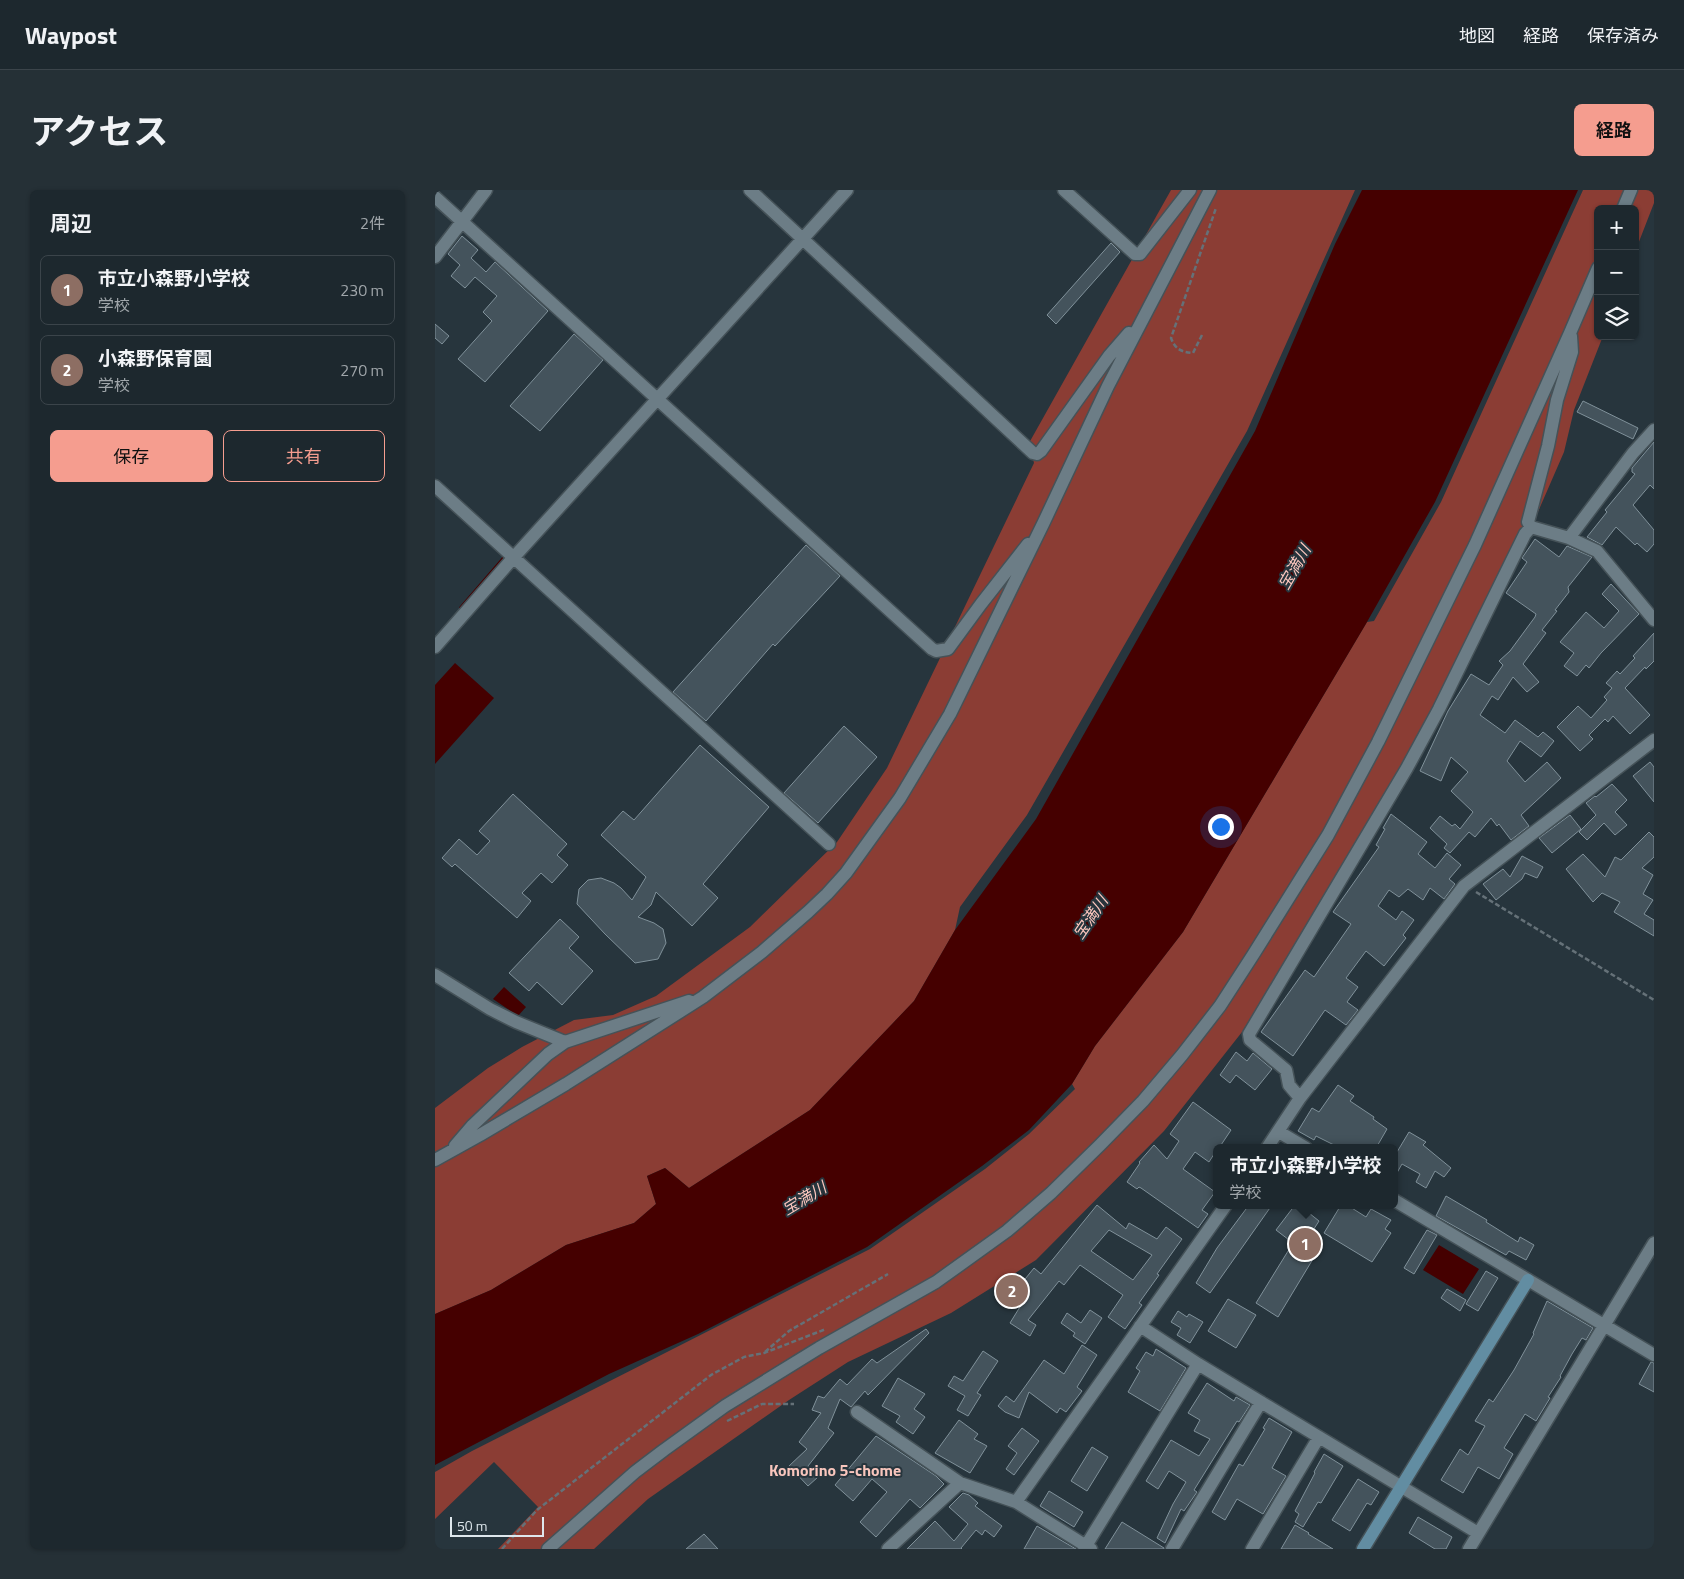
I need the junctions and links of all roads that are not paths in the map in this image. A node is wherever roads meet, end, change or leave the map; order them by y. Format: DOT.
graph roads {
  1 [pos="486,190"];
  2 [pos="750,190"];
  3 [pos="847,190"];
  4 [pos="1064,190"];
  5 [pos="1190,190"];
  6 [pos="1210,190"];
  7 [pos="1631,190"];
  8 [pos="435,196"];
  9 [pos="1625,205"];
  10 [pos="463,221"];
  11 [pos="803,240"];
  12 [pos="435,257"];
  13 [pos="1594,277"];
  14 [pos="1141,322"];
  15 [pos="1570,333"];
  16 [pos="657,400"];
  17 [pos="1654,430"];
  18 [pos="435,486"];
  19 [pos="1043,524"];
  20 [pos="1531,526"];
  21 [pos="1569,538"];
  22 [pos="514,557"];
  23 [pos="1654,620"];
  24 [pos="435,647"];
  25 [pos="1654,740"];
  26 [pos="829,844"];
  27 [pos="435,975"];
  28 [pos="703,997"];
  29 [pos="565,1042"];
  30 [pos="1300,1098"];
  31 [pos="1279,1132"];
  32 [pos="1270,1144"];
  33 [pos="1299,1144"];
  34 [pos="453,1149"];
  35 [pos="435,1160"];
  36 [pos="1398,1202"];
  37 [pos="1223,1209"];
  38 [pos="1654,1243"];
  39 [pos="1528,1280"];
  40 [pos="1604,1325"];
  41 [pos="1140,1326"];
  42 [pos="1654,1355"];
  43 [pos="1197,1364"];
  44 [pos="1261,1402"];
  45 [pos="857,1412"];
  46 [pos="1319,1437"];
  47 [pos="960,1483"];
  48 [pos="1401,1487"];
  49 [pos="1016,1502"];
  50 [pos="1478,1533"];
  51 [pos="1087,1548"];
  52 [pos="548,1549"];
  53 [pos="888,1549"];
  54 [pos="1172,1549"];
  55 [pos="1252,1549"];
  56 [pos="1363,1549"];
  57 [pos="1469,1549"];
  1 -- 10 [label="street"];
  2 -- 11 [label="street"];
  3 -- 11 [label="street"];
  4 -- 5 [label="street"];
  6 -- 14 [label="street"];
  7 -- 9 [label="street"];
  8 -- 10 [label="street"];
  10 -- 12 [label="street"];
  10 -- 16 [label="street"];
  11 -- 14 [label="street"];
  11 -- 16 [label="street"];
  13 -- 15 [label="street"];
  14 -- 19 [label="street"];
  15 -- 20 [label="street"];
  15 -- 52 [label="street"];
  16 -- 19 [label="street"];
  16 -- 22 [label="street"];
  17 -- 21 [label="street"];
  18 -- 22 [label="street"];
  19 -- 28 [label="street"];
  20 -- 21 [label="street"];
  20 -- 30 [label="street"];
  21 -- 23 [label="street"];
  22 -- 24 [label="street"];
  22 -- 26 [label="street"];
  25 -- 30 [label="street"];
  27 -- 29 [label="street"];
  28 -- 29 [label="street"];
  28 -- 34 [label="street"];
  29 -- 34 [label="street"];
  30 -- 31 [label="street"];
  31 -- 32 [label="street"];
  31 -- 33 [label="street"];
  34 -- 35 [label="street"];
  36 -- 39 [label="street"];
  37 -- 41 [label="street"];
  38 -- 40 [label="street"];
  39 -- 40 [label="street"];
  39 -- 48 [label="street"];
  40 -- 42 [label="street"];
  40 -- 50 [label="street"];
  41 -- 43 [label="street"];
  41 -- 49 [label="street"];
  43 -- 44 [label="street"];
  43 -- 51 [label="street"];
  44 -- 46 [label="street"];
  44 -- 54 [label="street"];
  45 -- 47 [label="street"];
  46 -- 48 [label="street"];
  46 -- 55 [label="street"];
  47 -- 49 [label="street"];
  47 -- 53 [label="street"];
  48 -- 50 [label="street"];
  48 -- 56 [label="street"];
  49 -- 51 [label="street"];
  50 -- 57 [label="street"];
}
